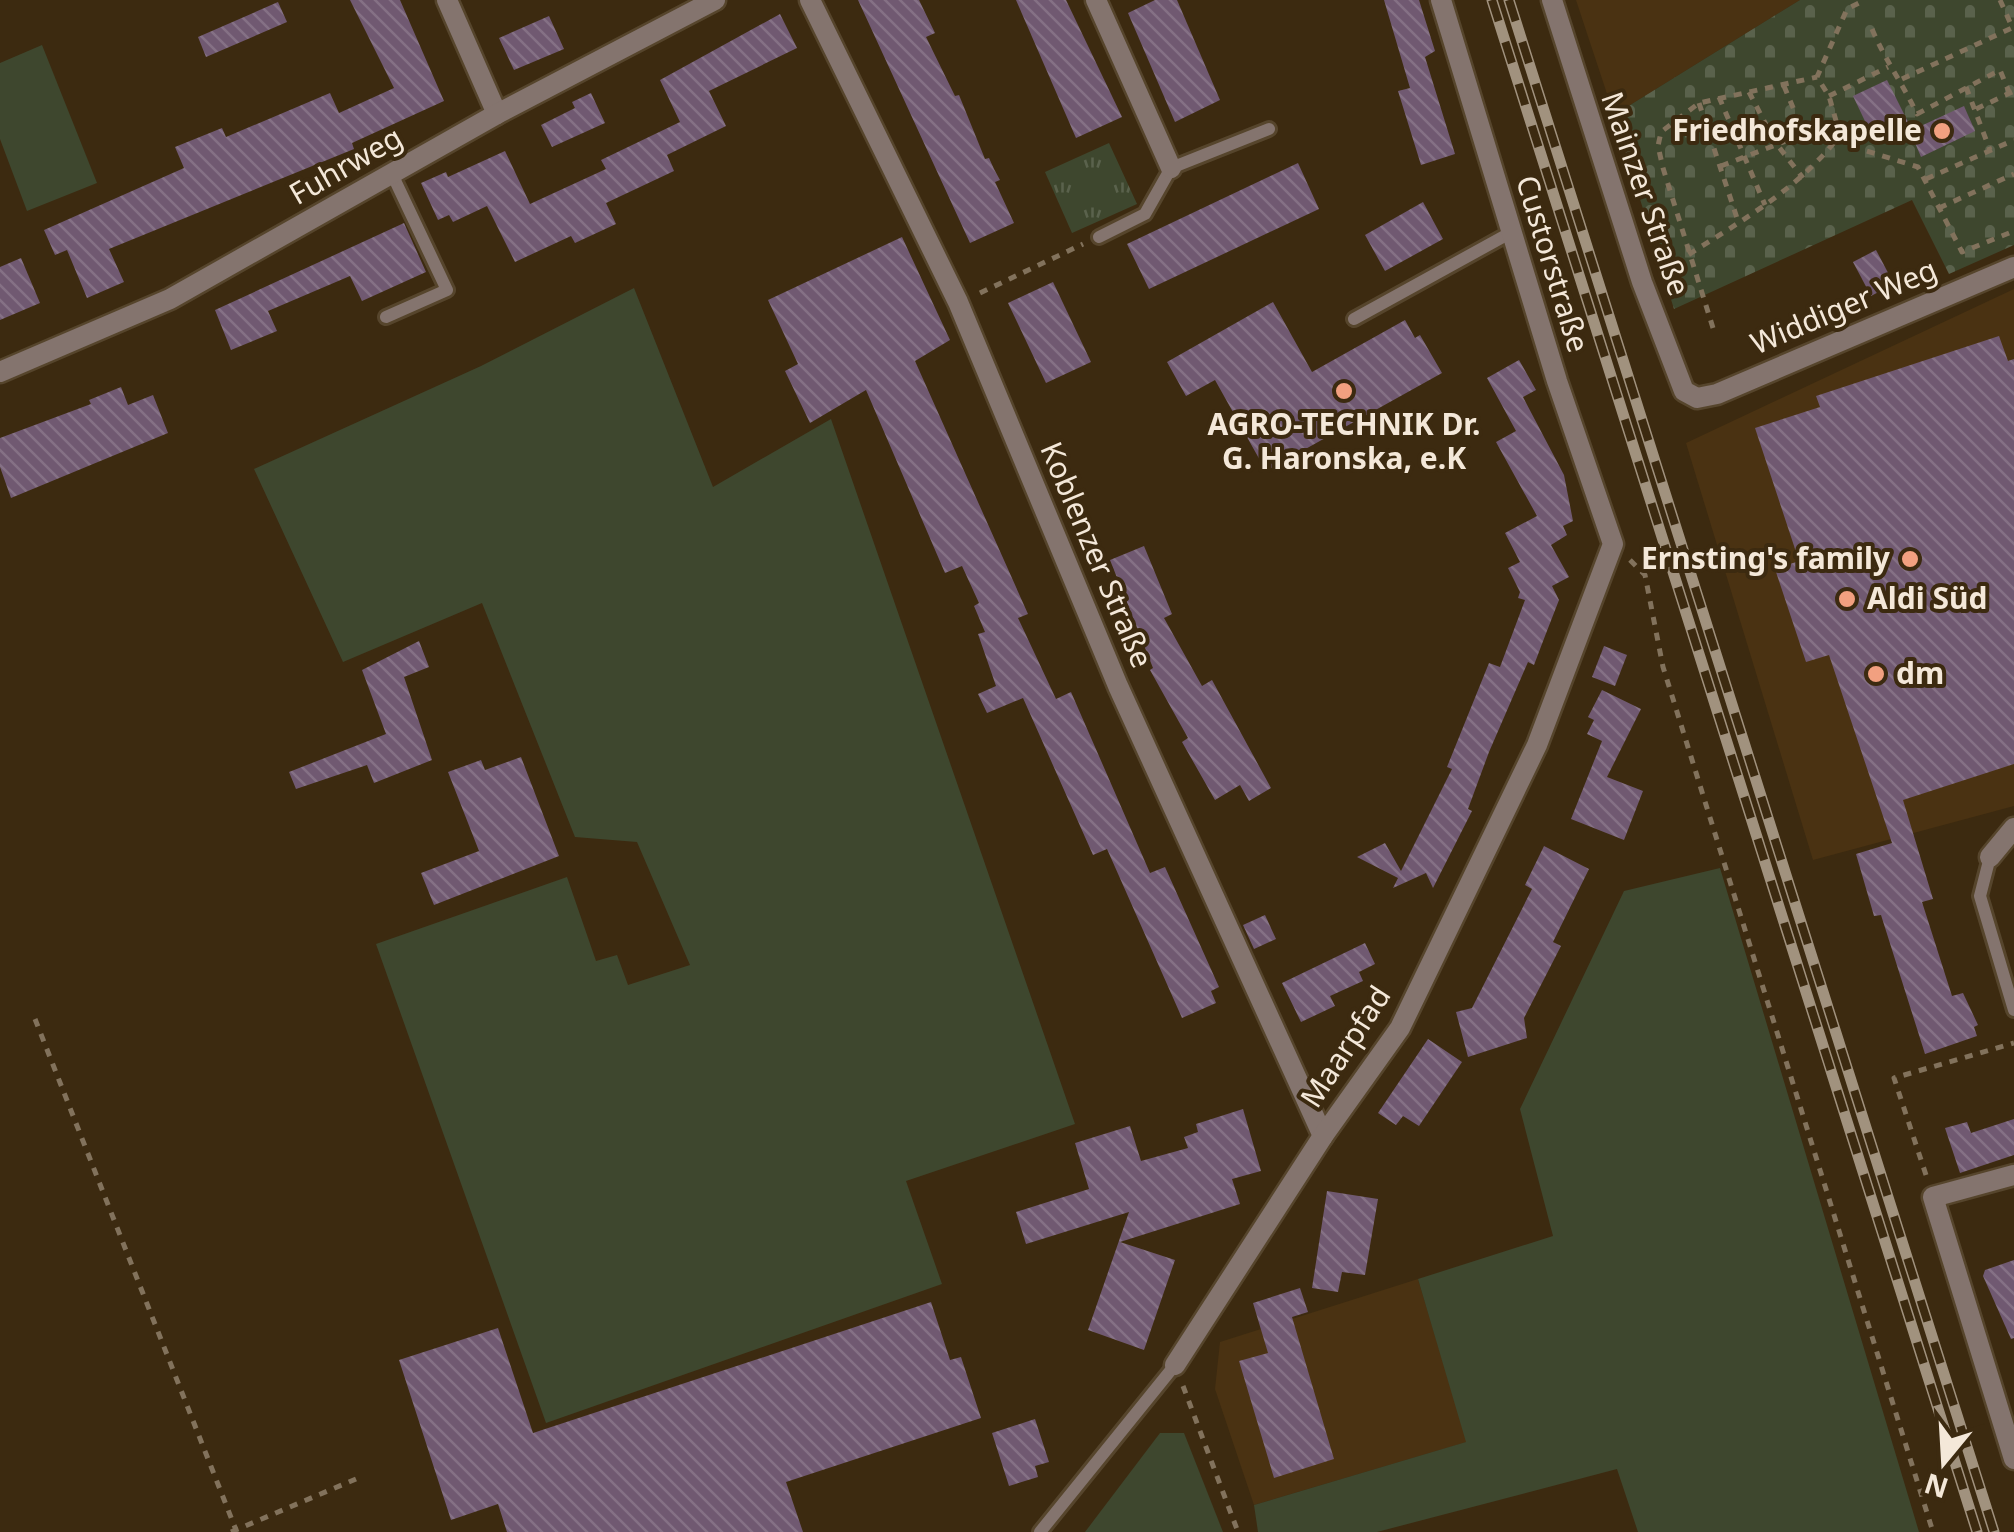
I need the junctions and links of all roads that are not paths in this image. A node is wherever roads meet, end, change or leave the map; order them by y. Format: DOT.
graph roads {
  1 [pos="447,0"];
  2 [pos="715,0"];
  3 [pos="810,0"];
  4 [pos="1096,0"];
  5 [pos="1441,0"];
  6 [pos="1552,0"];
  7 [pos="497,114"];
  8 [pos="1269,129"];
  9 [pos="1171,168"];
  10 [pos="392,174"];
  11 [pos="1510,232"];
  12 [pos="1100,236"];
  13 [pos="2014,267"];
  14 [pos="386,317"];
  15 [pos="1354,319"];
  16 [pos="0,372"];
  17 [pos="1697,398"];
  18 [pos="1613,544"];
  19 [pos="2014,828"];
  20 [pos="1990,856"];
  21 [pos="2014,1010"];
  22 [pos="1323,1136"];
  23 [pos="2014,1174"];
  24 [pos="1174,1365"];
  25 [pos="2014,1460"];
  26 [pos="1040,1532"];
  1 -- 7 [label="street"];
  2 -- 7 [label="street, Fuhrweg"];
  3 -- 22 [label="street, Koblenzer Straße"];
  4 -- 9 [label="street"];
  5 -- 11 [label="street, Custorstraße"];
  6 -- 17 [label="street, Mainzer Straße"];
  7 -- 10 [label="street, Fuhrweg"];
  8 -- 9 [label="lane"];
  9 -- 12 [label="lane"];
  10 -- 14 [label="lane"];
  10 -- 16 [label="street, Fuhrweg"];
  11 -- 15 [label="lane"];
  11 -- 18 [label="street, Custorstraße"];
  13 -- 17 [label="street, Widdiger Weg"];
  18 -- 22 [label="street, Maarpfad"];
  19 -- 20 [label="street"];
  20 -- 21 [label="lane"];
  22 -- 24 [label="street, Maarpfad"];
  23 -- 25 [label="street"];
  24 -- 26 [label="lane, Maarpfad"];
}
